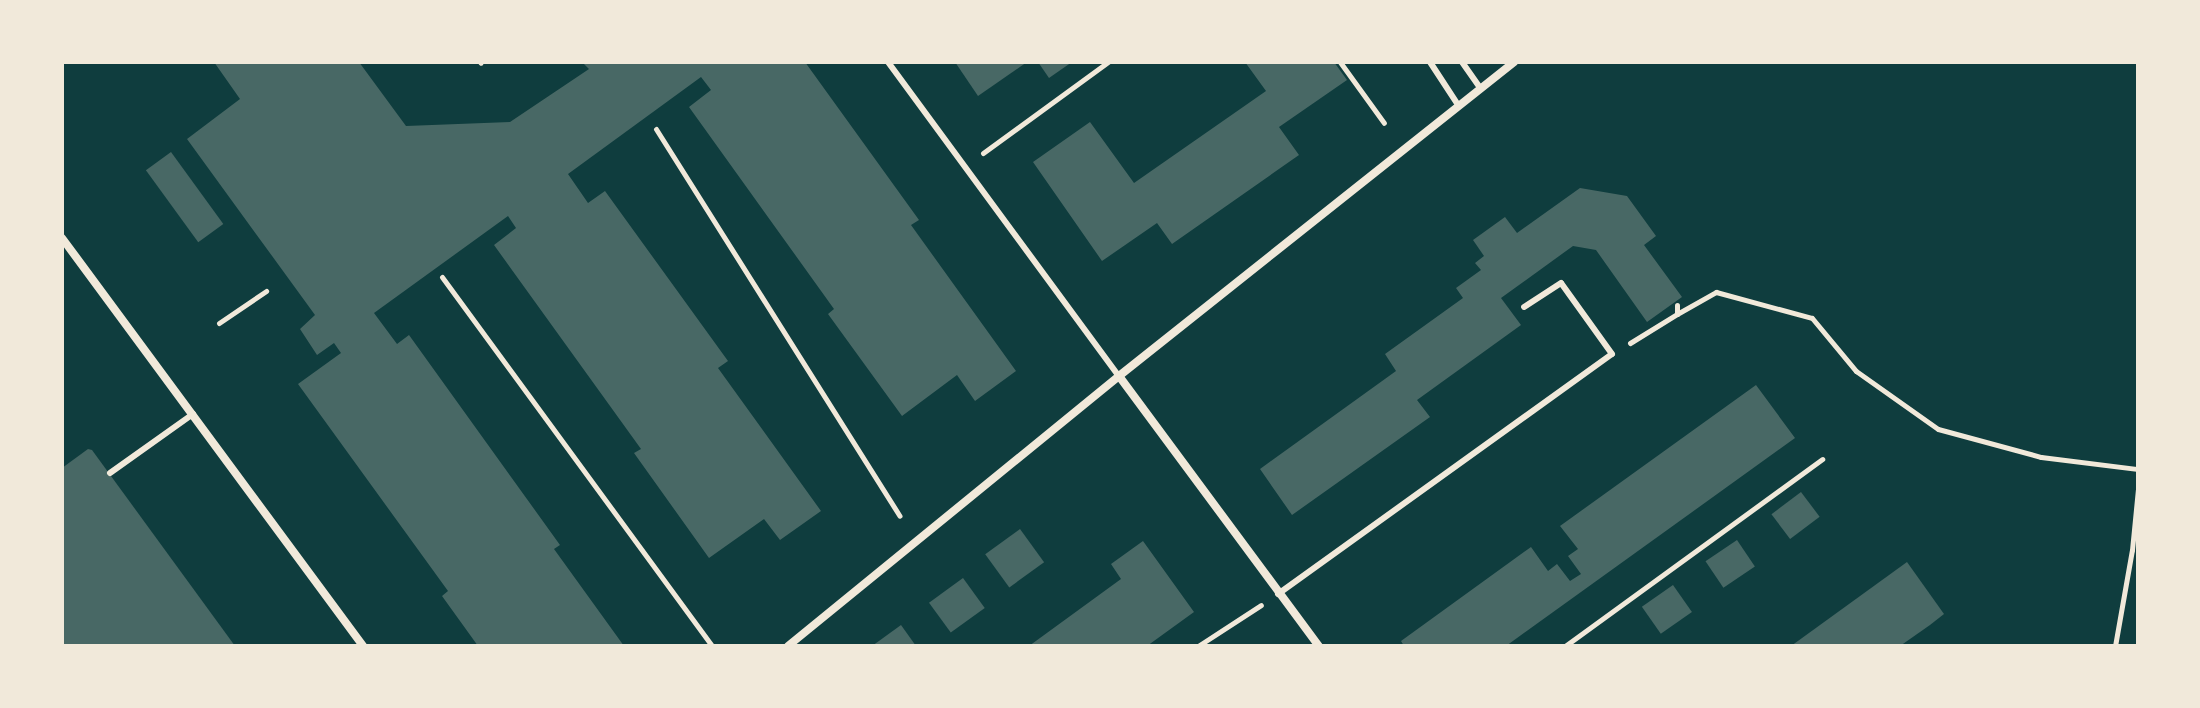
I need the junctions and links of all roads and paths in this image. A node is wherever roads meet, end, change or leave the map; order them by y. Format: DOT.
graph roads {
  1 [pos="888,62"];
  2 [pos="1108,62"];
  3 [pos="1340,62"];
  4 [pos="1430,62"];
  5 [pos="1462,62"];
  6 [pos="1514,62"];
  7 [pos="1481,89"];
  8 [pos="1458,105"];
  9 [pos="1384,123"];
  10 [pos="656,129"];
  11 [pos="964,168"];
  12 [pos="63,243"];
  13 [pos="442,277"];
  14 [pos="266,291"];
  15 [pos="1677,305"];
  16 [pos="1524,307"];
  17 [pos="1677,314"];
  18 [pos="219,323"];
  19 [pos="1612,354"];
  20 [pos="1119,376"];
  21 [pos="193,414"];
  22 [pos="1822,459"];
  23 [pos="2138,469"];
  24 [pos="110,473"];
  25 [pos="2138,489"];
  26 [pos="900,516"];
  27 [pos="1278,594"];
  28 [pos="363,646"];
  29 [pos="712,646"];
  30 [pos="788,646"];
  31 [pos="1198,646"];
  32 [pos="1319,646"];
  33 [pos="1565,646"];
  34 [pos="2115,646"];
  1 -- 11 [label="lane"];
  2 -- 11 [label="path"];
  3 -- 9 [label="path"];
  4 -- 8 [label="lane"];
  5 -- 7 [label="lane"];
  6 -- 7 [label="street"];
  7 -- 8 [label="street"];
  8 -- 20 [label="street"];
  10 -- 26 [label="path"];
  11 -- 20 [label="lane"];
  12 -- 21 [label="street"];
  13 -- 29 [label="path"];
  14 -- 18 [label="path"];
  15 -- 17 [label="path"];
  16 -- 19 [label="lane"];
  17 -- 19 [label="path"];
  17 -- 23 [label="path"];
  19 -- 27 [label="lane"];
  20 -- 27 [label="street"];
  20 -- 30 [label="street"];
  21 -- 24 [label="lane"];
  21 -- 28 [label="street"];
  22 -- 33 [label="path"];
  25 -- 34 [label="path"];
  27 -- 31 [label="path"];
  27 -- 32 [label="street"];
}
